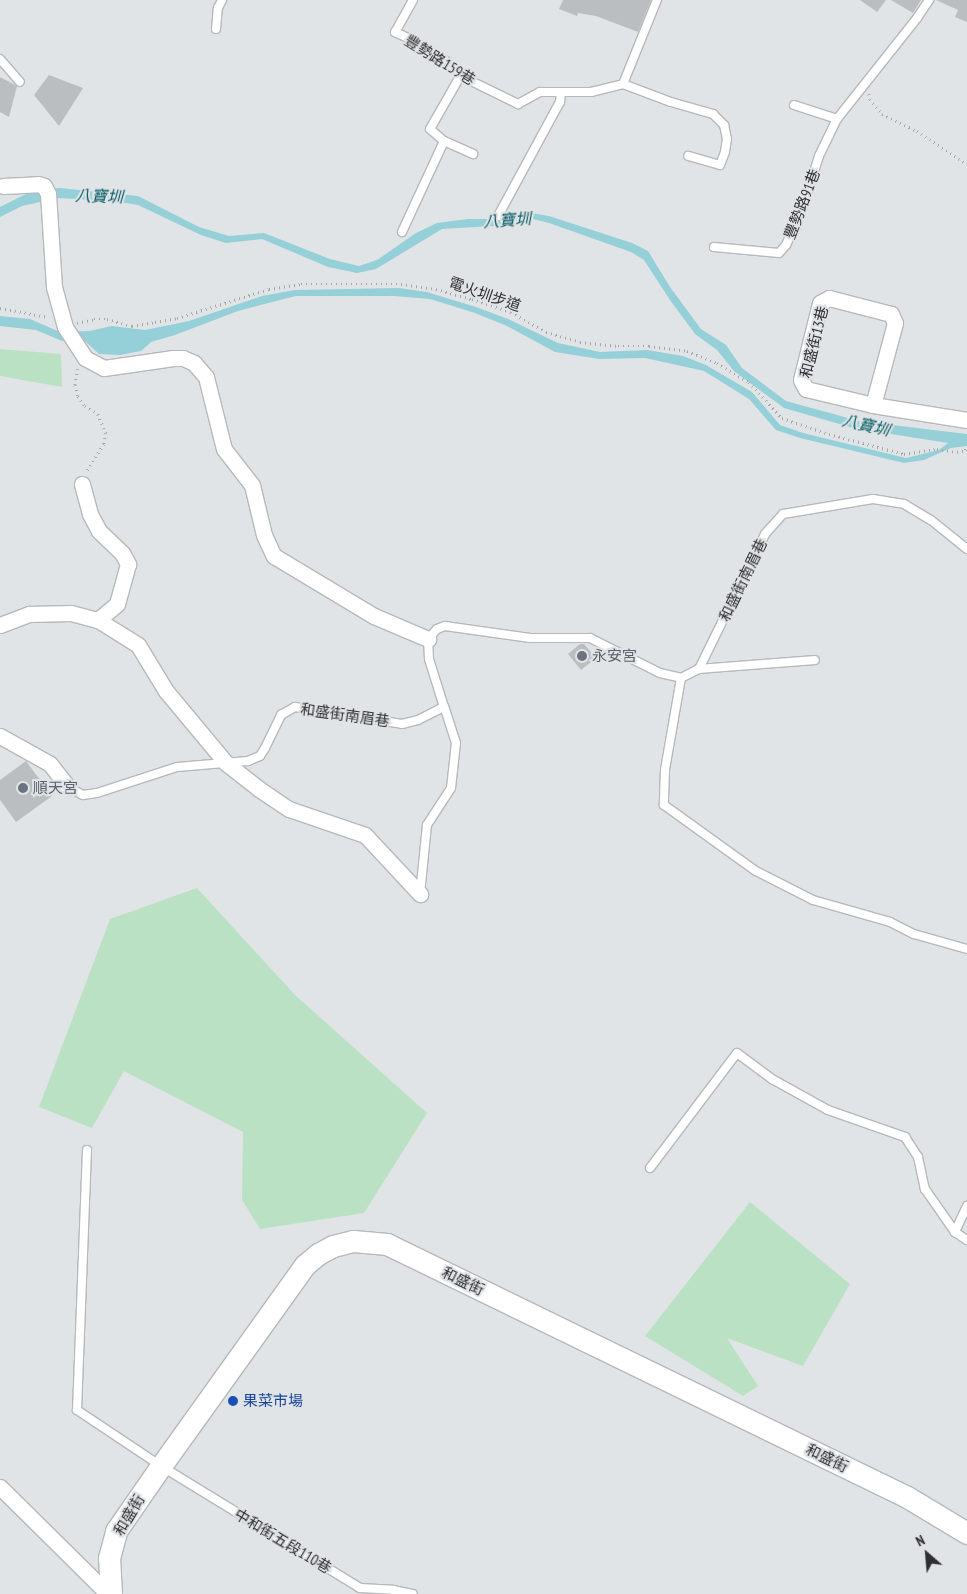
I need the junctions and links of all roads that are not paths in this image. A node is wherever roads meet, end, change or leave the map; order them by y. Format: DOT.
graph roads {
  1 [pos="222,0"];
  2 [pos="413,0"];
  3 [pos="657,0"];
  4 [pos="929,0"];
  5 [pos="216,29"];
  6 [pos="0,59"];
  7 [pos="462,73"];
  8 [pos="20,82"];
  9 [pos="623,84"];
  10 [pos="561,93"];
  11 [pos="794,105"];
  12 [pos="837,120"];
  13 [pos="444,141"];
  14 [pos="473,154"];
  15 [pos="688,156"];
  16 [pos="3,186"];
  17 [pos="498,216"];
  18 [pos="402,232"];
  19 [pos="714,246"];
  20 [pos="873,405"];
  21 [pos="967,420"];
  22 [pos="82,484"];
  23 [pos="967,549"];
  24 [pos="98,620"];
  25 [pos="0,625"];
  26 [pos="428,639"];
  27 [pos="815,660"];
  28 [pos="699,669"];
  29 [pos="681,678"];
  30 [pos="444,707"];
  31 [pos="0,736"];
  32 [pos="226,762"];
  33 [pos="68,787"];
  34 [pos="420,894"];
  35 [pos="967,949"];
  36 [pos="87,1150"];
  37 [pos="650,1168"];
  38 [pos="967,1206"];
  39 [pos="955,1232"];
  40 [pos="967,1240"];
  41 [pos="161,1466"];
  42 [pos="0,1487"];
  43 [pos="967,1533"];
  44 [pos="110,1594"];
  45 [pos="413,1594"];
  1 -- 5 [label="lane"];
  2 -- 7 [label="lane, 豐勢路159巷"];
  3 -- 9 [label="lane"];
  4 -- 12 [label="lane, 豐勢路91巷"];
  6 -- 8 [label="lane"];
  7 -- 10 [label="lane, 豐勢路159巷"];
  7 -- 13 [label="lane"];
  9 -- 10 [label="lane"];
  9 -- 15 [label="lane"];
  10 -- 17 [label="lane"];
  11 -- 12 [label="lane"];
  12 -- 19 [label="lane, 豐勢路91巷"];
  13 -- 14 [label="lane"];
  13 -- 18 [label="lane"];
  16 -- 26 [label="street"];
  20 -- 20 [label="street, 和盛街13巷"];
  20 -- 21 [label="street, 和盛街13巷"];
  22 -- 24 [label="street"];
  23 -- 28 [label="lane, 和盛街南眉巷"];
  24 -- 25 [label="street"];
  24 -- 32 [label="street"];
  26 -- 29 [label="lane"];
  26 -- 30 [label="lane"];
  27 -- 28 [label="lane"];
  28 -- 29 [label="lane"];
  29 -- 35 [label="lane"];
  30 -- 32 [label="lane, 和盛街南眉巷"];
  30 -- 34 [label="lane"];
  31 -- 33 [label="street"];
  32 -- 33 [label="lane, 和盛街南眉巷"];
  32 -- 34 [label="street"];
  36 -- 41 [label="lane, 中和街五段110巷"];
  37 -- 39 [label="lane"];
  38 -- 39 [label="lane"];
  39 -- 40 [label="lane"];
  41 -- 43 [label="main road, 和盛街"];
  41 -- 44 [label="main road, 和盛街"];
  41 -- 45 [label="lane, 中和街五段110巷"];
  42 -- 44 [label="street"];
}
